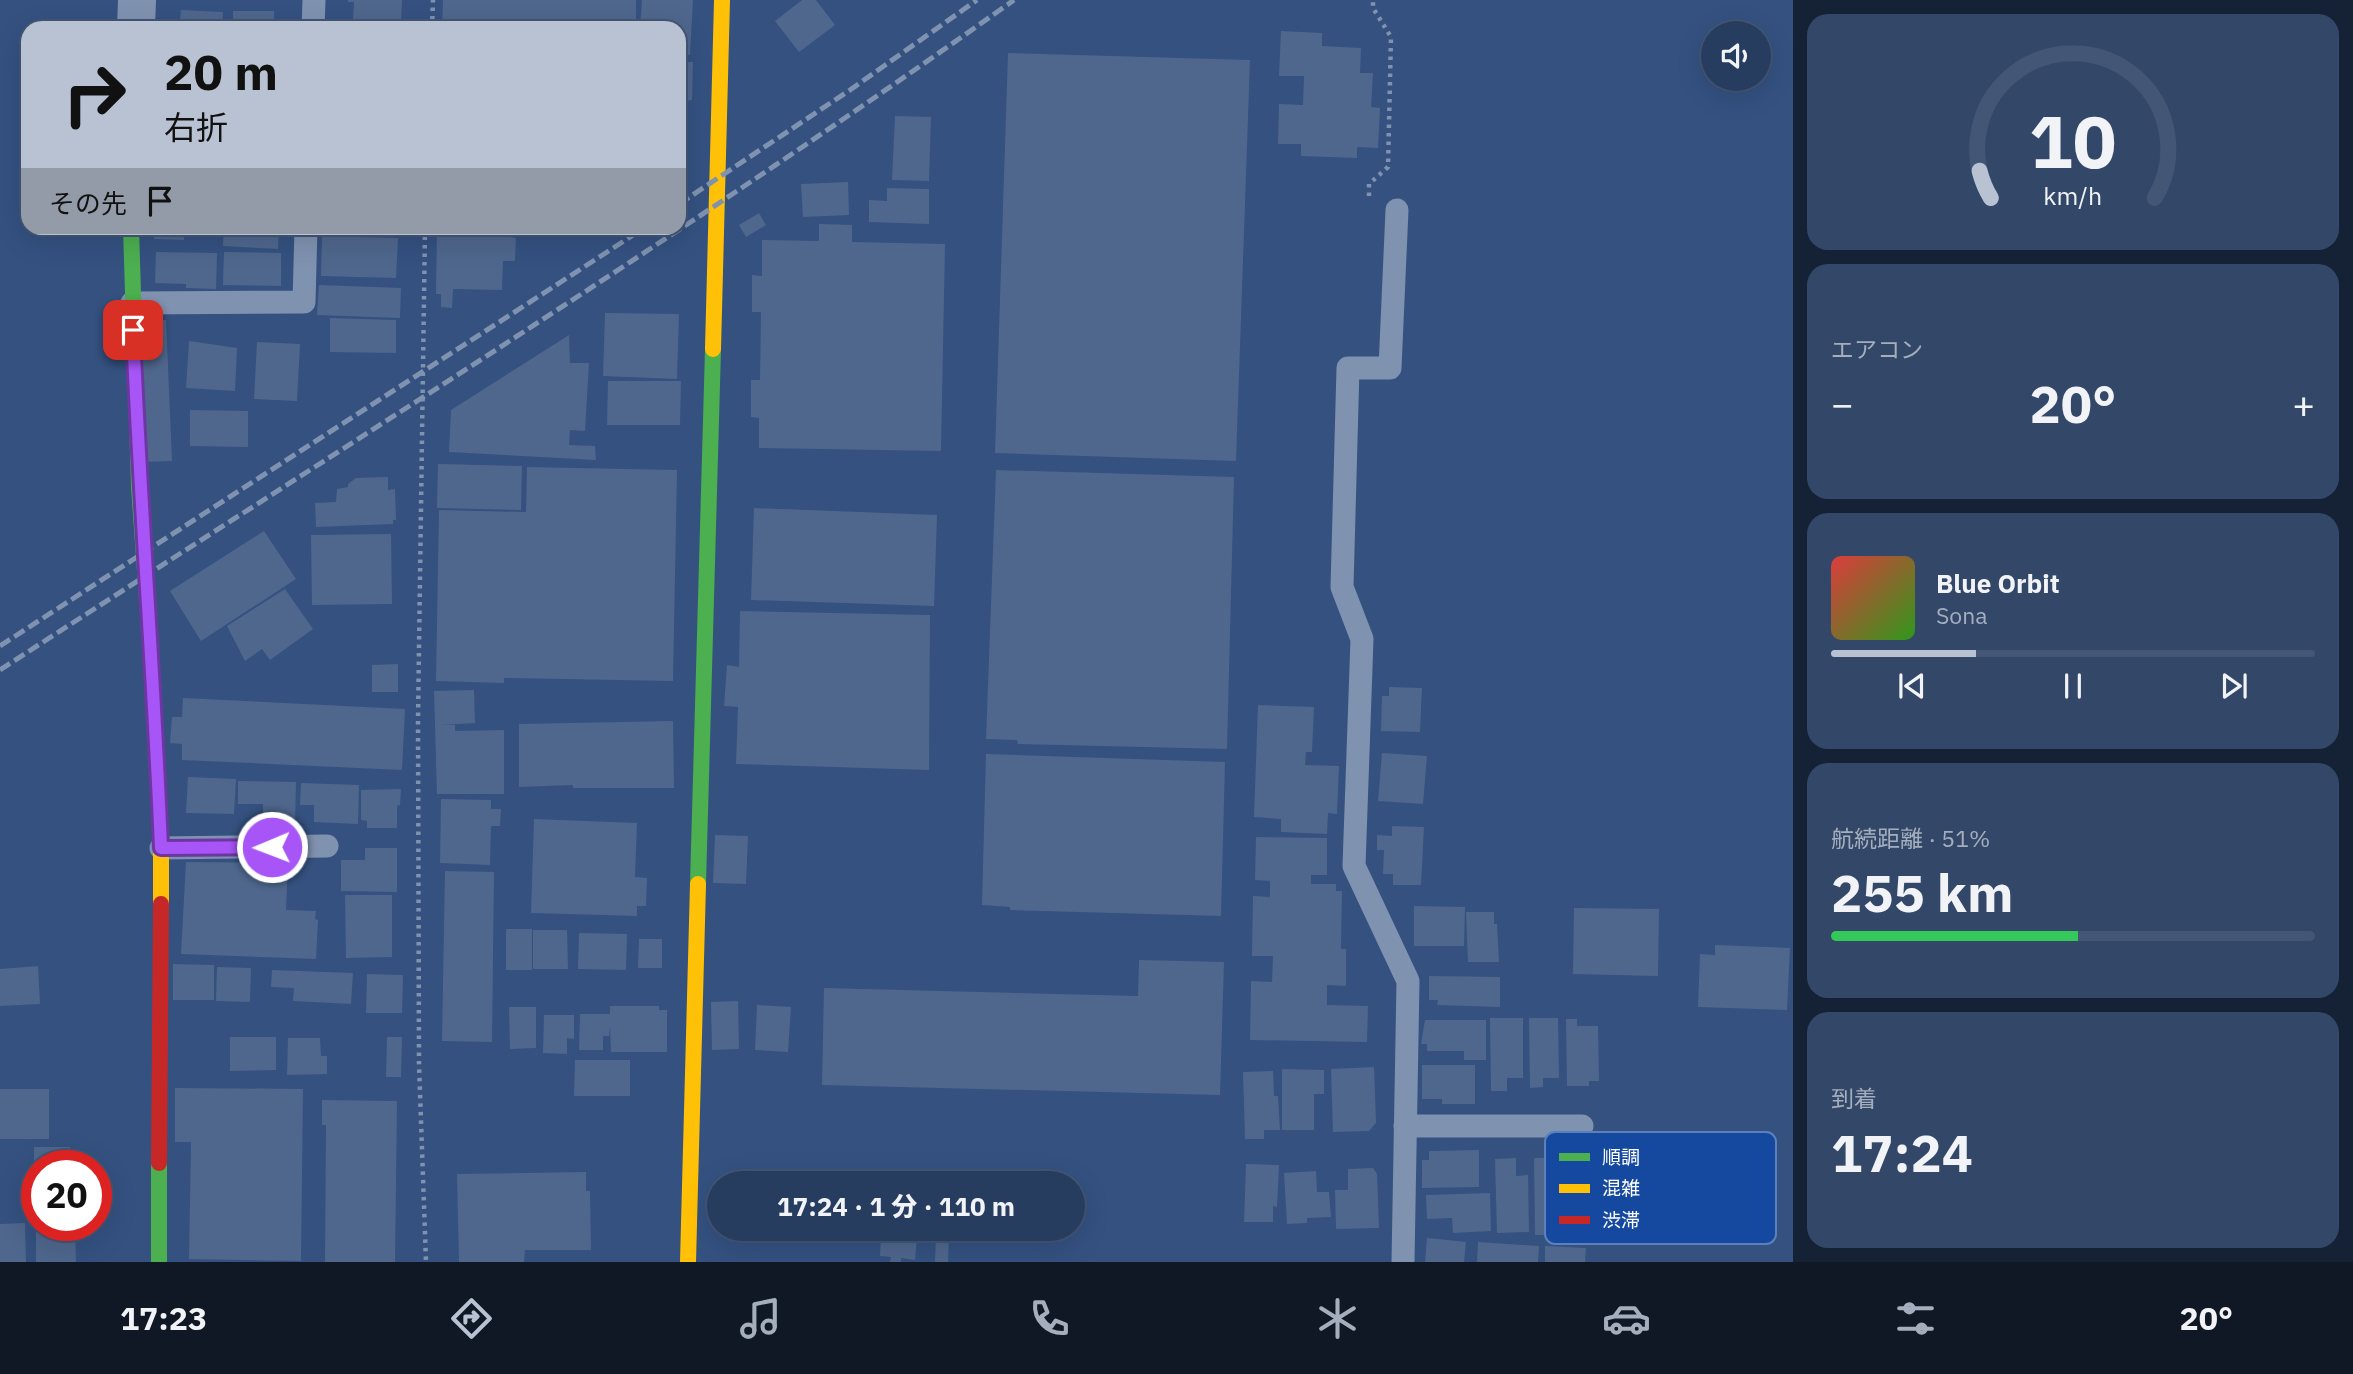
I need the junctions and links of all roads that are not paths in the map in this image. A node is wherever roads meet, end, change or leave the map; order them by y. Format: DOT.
graph roads {
  1 [pos="137,0"];
  2 [pos="314,0"];
  3 [pos="722,0"];
  4 [pos="136,21"];
  5 [pos="313,21"];
  6 [pos="1397,210"];
  7 [pos="131,235"];
  8 [pos="306,235"];
  9 [pos="132,303"];
  10 [pos="327,846"];
  11 [pos="161,848"];
  12 [pos="1405,1126"];
  13 [pos="1582,1126"];
  14 [pos="159,1262"];
  15 [pos="688,1262"];
  16 [pos="1403,1262"];
  1 -- 4 [label="street"];
  2 -- 5 [label="lane"];
  3 -- 15 [label="street"];
  6 -- 12 [label="lane"];
  7 -- 9 [label="street"];
  8 -- 9 [label="lane"];
  9 -- 11 [label="street"];
  10 -- 11 [label="lane"];
  11 -- 14 [label="street"];
  12 -- 13 [label="lane"];
  12 -- 16 [label="lane"];
}
